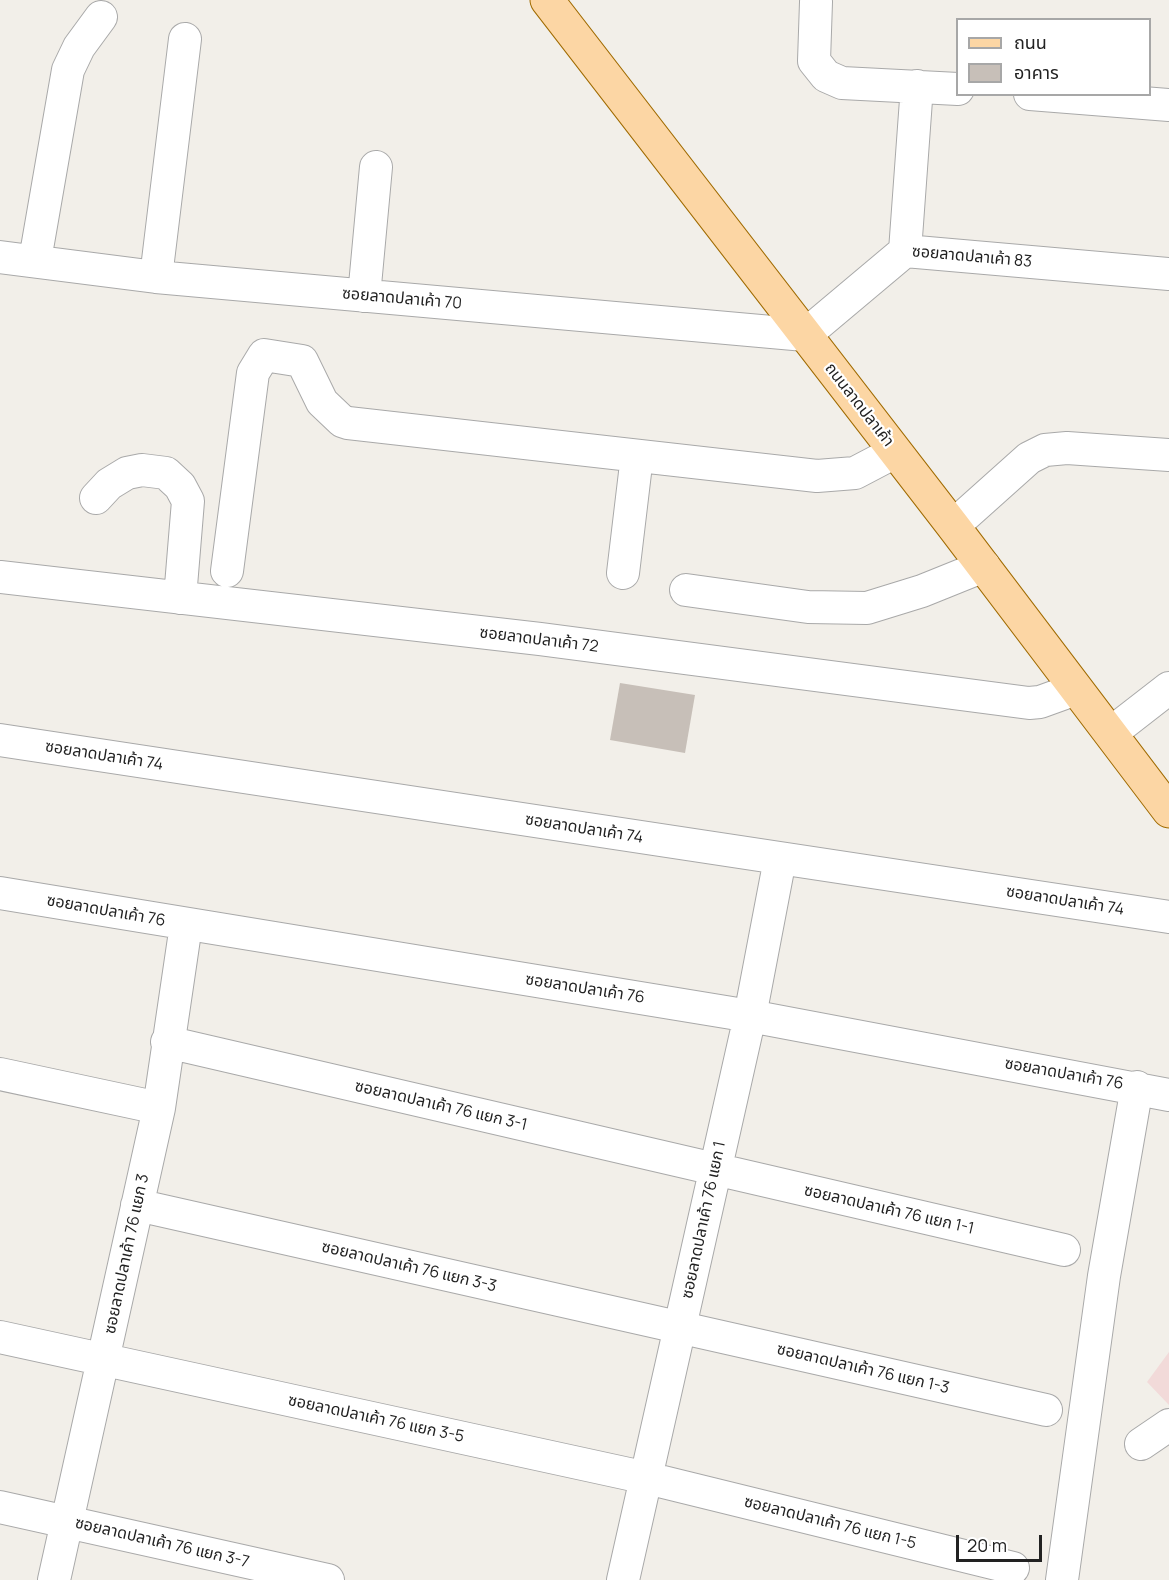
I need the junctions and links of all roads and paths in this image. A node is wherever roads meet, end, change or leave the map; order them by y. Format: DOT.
graph roads {
  1 [pos="547,0"];
  2 [pos="816,2"];
  3 [pos="101,17"];
  4 [pos="185,39"];
  5 [pos="917,86"];
  6 [pos="956,89"];
  7 [pos="1055,96"];
  8 [pos="1169,105"];
  9 [pos="376,167"];
  10 [pos="905,251"];
  11 [pos="0,257"];
  12 [pos="35,260"];
  13 [pos="1169,274"];
  14 [pos="156,277"];
  15 [pos="364,296"];
  16 [pos="805,335"];
  17 [pos="895,452"];
  18 [pos="1169,455"];
  19 [pos="637,456"];
  20 [pos="96,498"];
  21 [pos="953,526"];
  22 [pos="984,566"];
  23 [pos="227,571"];
  24 [pos="623,573"];
  25 [pos="0,577"];
  26 [pos="686,590"];
  27 [pos="180,598"];
  28 [pos="1169,688"];
  29 [pos="1076,689"];
  30 [pos="1111,733"];
  31 [pos="0,740"];
  32 [pos="1169,811"];
  33 [pos="780,859"];
  34 [pos="0,893"];
  35 [pos="1169,917"];
  36 [pos="186,925"];
  37 [pos="750,1016"];
  38 [pos="167,1042"];
  39 [pos="0,1074"];
  40 [pos="1137,1087"];
  41 [pos="1169,1095"];
  42 [pos="159,1107"];
  43 [pos="715,1170"];
  44 [pos="137,1205"];
  45 [pos="1064,1250"];
  46 [pos="680,1328"];
  47 [pos="0,1337"];
  48 [pos="104,1360"];
  49 [pos="1046,1410"];
  50 [pos="1169,1425"];
  51 [pos="1142,1444"];
  52 [pos="647,1478"];
  53 [pos="0,1507"];
  54 [pos="66,1521"];
  55 [pos="1013,1568"];
  56 [pos="54,1580"];
  57 [pos="328,1580"];
  58 [pos="623,1580"];
  59 [pos="1062,1580"];
  1 -- 16 [label="main road, ถนนลาดปลาเค้า"];
  2 -- 5 [label="street"];
  3 -- 12 [label="street"];
  4 -- 14 [label="street"];
  5 -- 6 [label="street"];
  5 -- 10 [label="street"];
  7 -- 8 [label="street"];
  9 -- 15 [label="street"];
  10 -- 13 [label="street, ซอยลาดปลาเค้า 83"];
  10 -- 16 [label="street, ซอยลาดปลาเค้า 83"];
  11 -- 12 [label="street, ซอยลาดปลาเค้า 70"];
  12 -- 14 [label="street, ซอยลาดปลาเค้า 70"];
  14 -- 15 [label="street, ซอยลาดปลาเค้า 70"];
  15 -- 16 [label="street, ซอยลาดปลาเค้า 70"];
  16 -- 17 [label="main road, ถนนลาดปลาเค้า"];
  17 -- 19 [label="street"];
  17 -- 21 [label="main road, ถนนลาดปลาเค้า"];
  18 -- 21 [label="street"];
  19 -- 23 [label="street"];
  19 -- 24 [label="street"];
  20 -- 27 [label="street"];
  21 -- 22 [label="main road, ถนนลาดปลาเค้า"];
  22 -- 26 [label="street"];
  22 -- 29 [label="main road, ถนนลาดปลาเค้า"];
  25 -- 27 [label="street, ซอยลาดปลาเค้า 72"];
  27 -- 29 [label="street, ซอยลาดปลาเค้า 72"];
  28 -- 30 [label="street"];
  29 -- 30 [label="main road, ถนนลาดปลาเค้า"];
  30 -- 32 [label="main road, ถนนลาดปลาเค้า"];
  31 -- 33 [label="street, ซอยลาดปลาเค้า 74"];
  33 -- 35 [label="street, ซอยลาดปลาเค้า 74"];
  33 -- 37 [label="street, ซอยลาดปลาเค้า 76 แยก 1"];
  34 -- 36 [label="street, ซอยลาดปลาเค้า 76"];
  36 -- 37 [label="street, ซอยลาดปลาเค้า 76"];
  36 -- 38 [label="street, ซอยลาดปลาเค้า 76 แยก 3"];
  37 -- 40 [label="street, ซอยลาดปลาเค้า 76"];
  37 -- 43 [label="street, ซอยลาดปลาเค้า 76 แยก 1"];
  38 -- 42 [label="street, ซอยลาดปลาเค้า 76 แยก 3"];
  38 -- 43 [label="street, ซอยลาดปลาเค้า 76 แยก 3-1"];
  39 -- 42 [label="street"];
  40 -- 41 [label="street, ซอยลาดปลาเค้า 76"];
  40 -- 59 [label="street"];
  42 -- 44 [label="street, ซอยลาดปลาเค้า 76 แยก 3"];
  43 -- 45 [label="street, ซอยลาดปลาเค้า 76 แยก 1-1"];
  43 -- 46 [label="street, ซอยลาดปลาเค้า 76 แยก 1"];
  44 -- 46 [label="street, ซอยลาดปลาเค้า 76 แยก 3-3"];
  44 -- 48 [label="street, ซอยลาดปลาเค้า 76 แยก 3"];
  46 -- 49 [label="street, ซอยลาดปลาเค้า 76 แยก 1-3"];
  46 -- 52 [label="street, ซอยลาดปลาเค้า 76 แยก 1"];
  47 -- 48 [label="street, ซอยลาดปลาเค้า 76 แยก 3-5"];
  48 -- 52 [label="street, ซอยลาดปลาเค้า 76 แยก 3-5"];
  48 -- 54 [label="street, ซอยลาดปลาเค้า 76 แยก 3"];
  50 -- 51 [label="street"];
  52 -- 55 [label="street, ซอยลาดปลาเค้า 76 แยก 1-5"];
  52 -- 58 [label="street, ซอยลาดปลาเค้า 76 แยก 1"];
  53 -- 54 [label="street, ซอยลาดปลาเค้า 76 แยก 3-7"];
  54 -- 56 [label="street, ซอยลาดปลาเค้า 76 แยก 3"];
  54 -- 57 [label="street, ซอยลาดปลาเค้า 76 แยก 3-7"];
}
